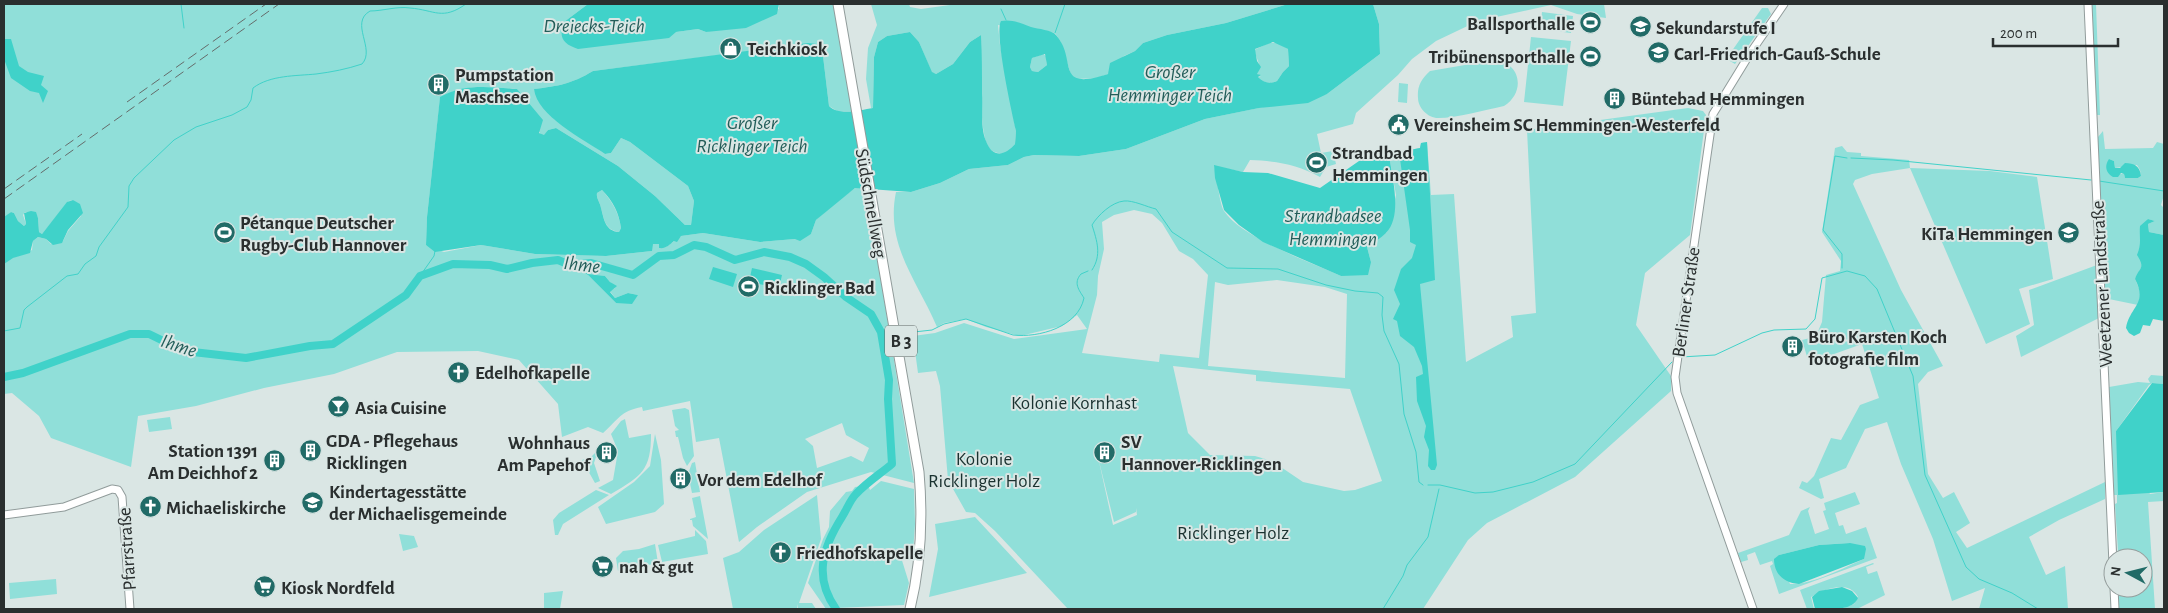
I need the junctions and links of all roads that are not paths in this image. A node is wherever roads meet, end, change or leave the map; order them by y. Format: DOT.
graph roads {
  1 [pos="838,4"];
  2 [pos="842,4"];
  3 [pos="1784,4"];
  4 [pos="2088,4"];
  5 [pos="854,82"];
  6 [pos="923,493"];
  7 [pos="4,515"];
  8 [pos="2112,548"];
  9 [pos="130,609"];
  10 [pos="910,609"];
  11 [pos="914,609"];
  12 [pos="1753,609"];
  1 -- 5 [label="highway, Südschnellweg / B 3"];
  2 -- 5 [label="highway, Südschnellweg / B 3"];
  3 -- 12 [label="street, Berliner Straße"];
  4 -- 8 [label="street, Weetzener Landstraße"];
  5 -- 6 [label="highway, Südschnellweg / B 3"];
  6 -- 10 [label="highway, Südschnellweg / B 3"];
  6 -- 11 [label="highway, Südschnellweg / B 3"];
  7 -- 9 [label="street, Pfarrstraße"];
}
